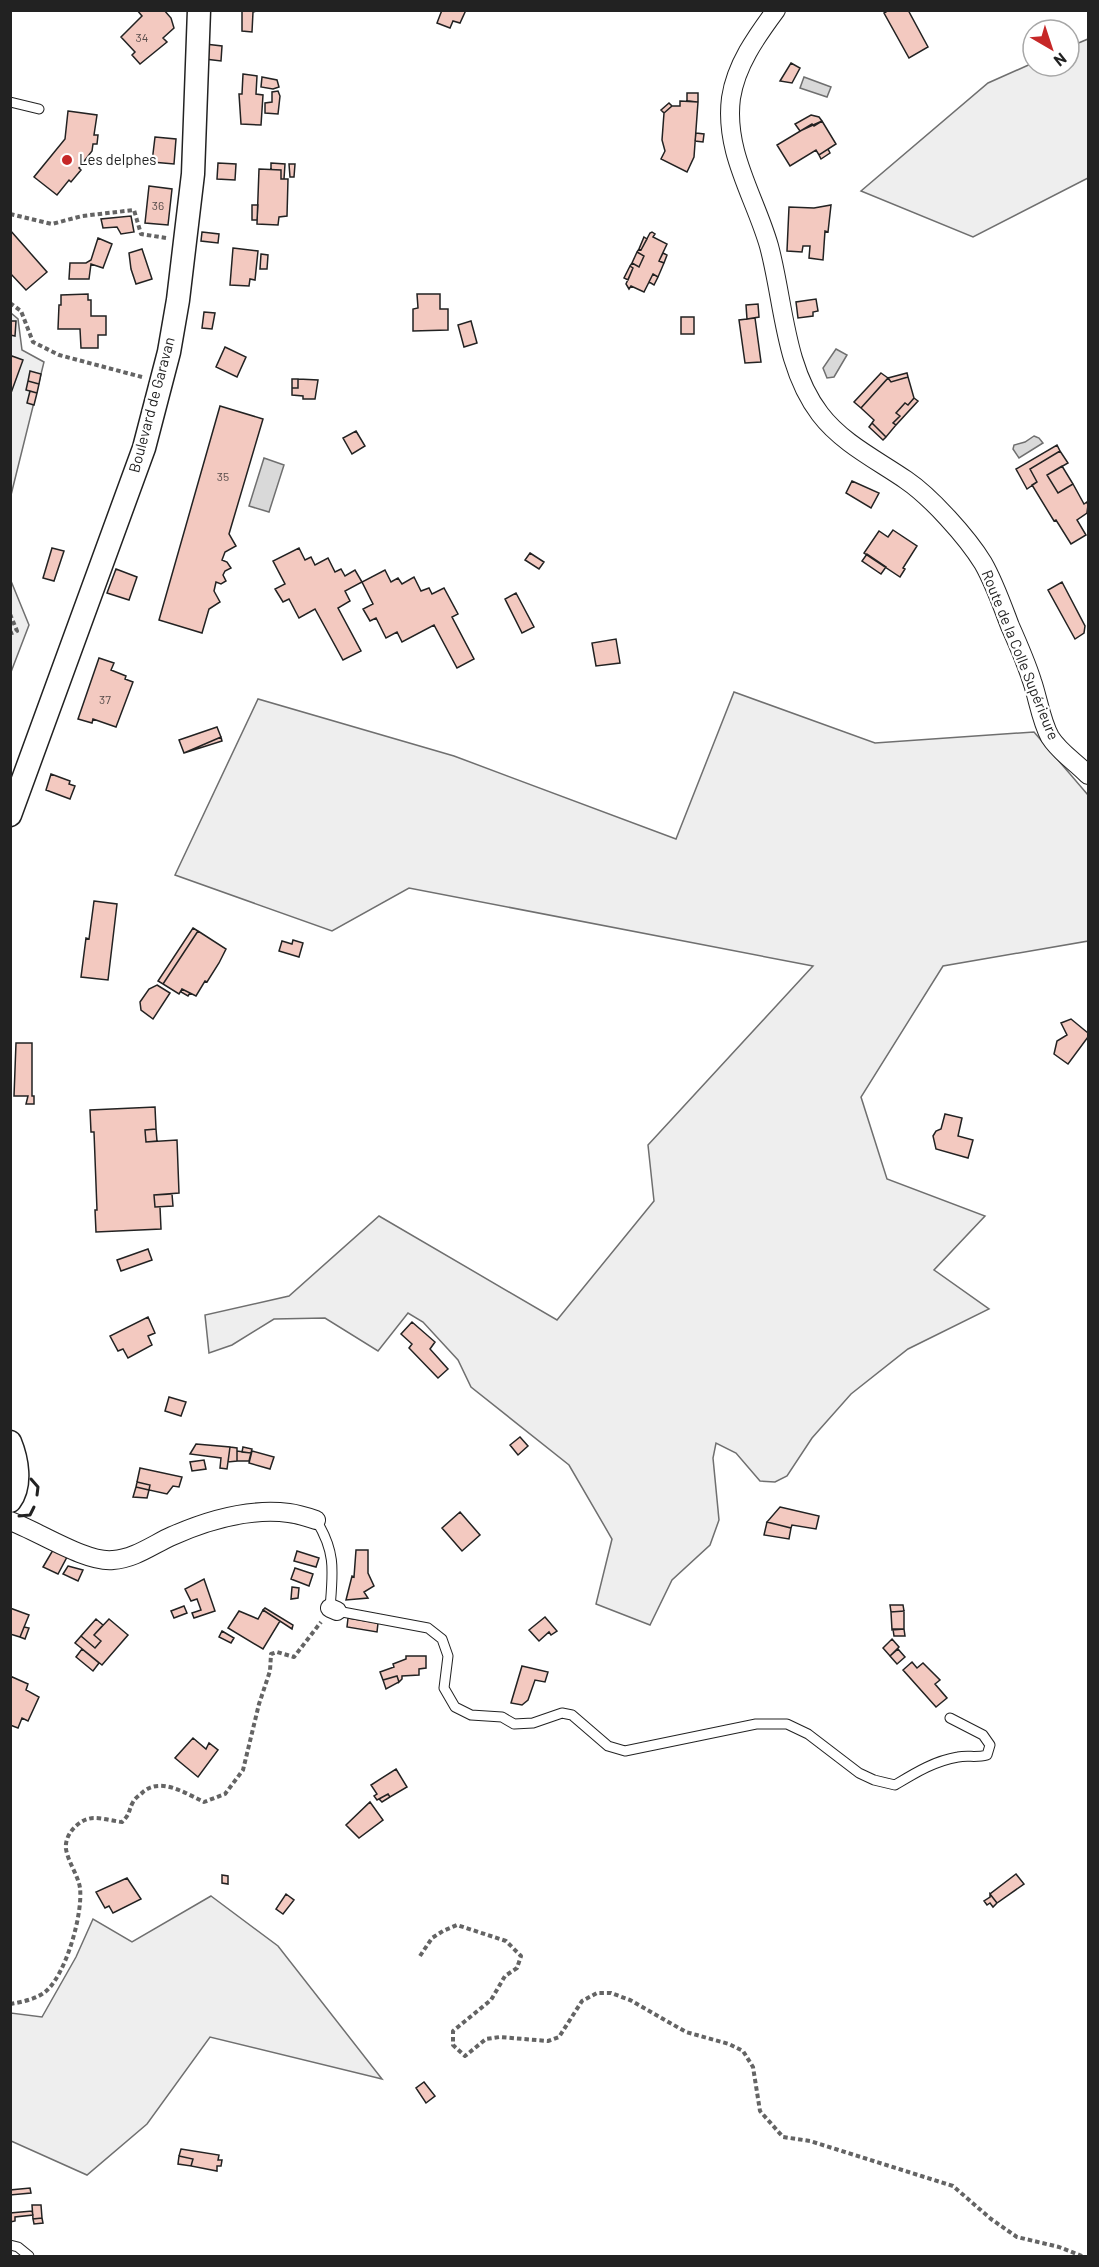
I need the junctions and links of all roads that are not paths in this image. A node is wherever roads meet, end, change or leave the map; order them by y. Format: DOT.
graph roads {
  1 [pos="199,10"];
  2 [pos="777,10"];
  3 [pos="10,102"];
  4 [pos="39,109"];
  5 [pos="1089,775"];
  6 [pos="10,815"];
  7 [pos="10,1442"];
  8 [pos="10,1501"];
  9 [pos="315,1520"];
  10 [pos="10,1521"];
  11 [pos="950,1718"];
  12 [pos="10,2245"];
  13 [pos="29,2256"];
  1 -- 6 [label="street, Boulevard de Garavan"];
  2 -- 5 [label="street, Route de la Colle Supérieure"];
  3 -- 4 [label="lane"];
  7 -- 8 [label="street"];
  9 -- 10 [label="street"];
  9 -- 11 [label="lane"];
  12 -- 13 [label="lane"];
}
